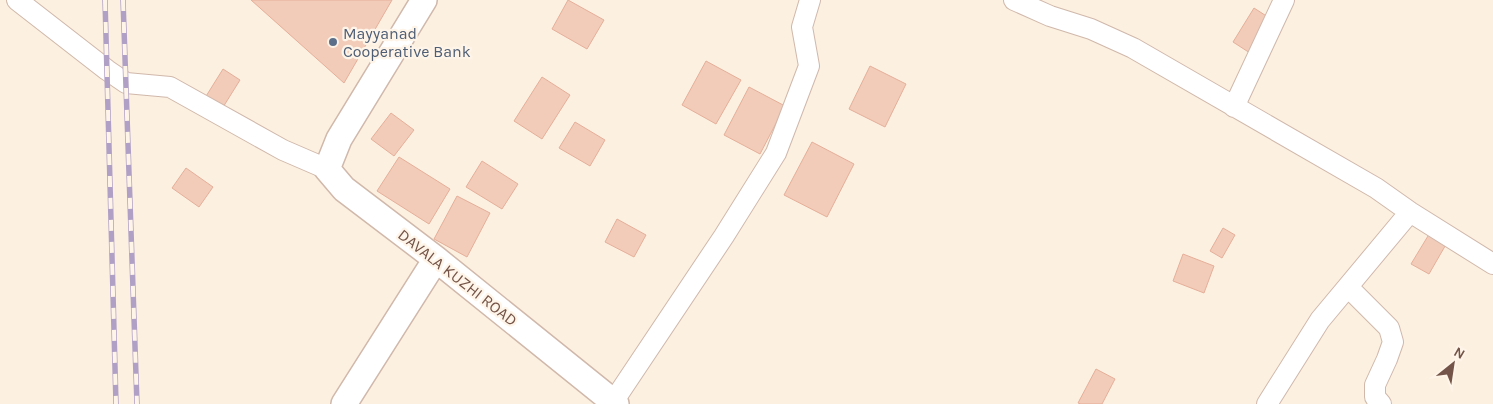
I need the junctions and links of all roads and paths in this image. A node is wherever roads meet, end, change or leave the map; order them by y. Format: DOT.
graph roads {
  1 [pos="17,0"];
  2 [pos="424,0"];
  3 [pos="810,0"];
  4 [pos="1014,0"];
  5 [pos="1284,0"];
  6 [pos="1234,107"];
  7 [pos="327,169"];
  8 [pos="1410,212"];
  9 [pos="436,259"];
  10 [pos="1493,264"];
  11 [pos="1348,287"];
  12 [pos="615,403"];
  13 [pos="344,404"];
  14 [pos="1267,404"];
  15 [pos="1381,404"];
  1 -- 7 [label="street"];
  2 -- 7 [label="street"];
  3 -- 12 [label="street"];
  4 -- 6 [label="street"];
  5 -- 6 [label="street"];
  6 -- 8 [label="street"];
  7 -- 9 [label="street, DAVALA KUZHI ROAD"];
  8 -- 10 [label="street"];
  8 -- 11 [label="street"];
  9 -- 12 [label="street, DAVALA KUZHI ROAD"];
  9 -- 13 [label="street"];
  11 -- 14 [label="street"];
  11 -- 15 [label="street"];
}
